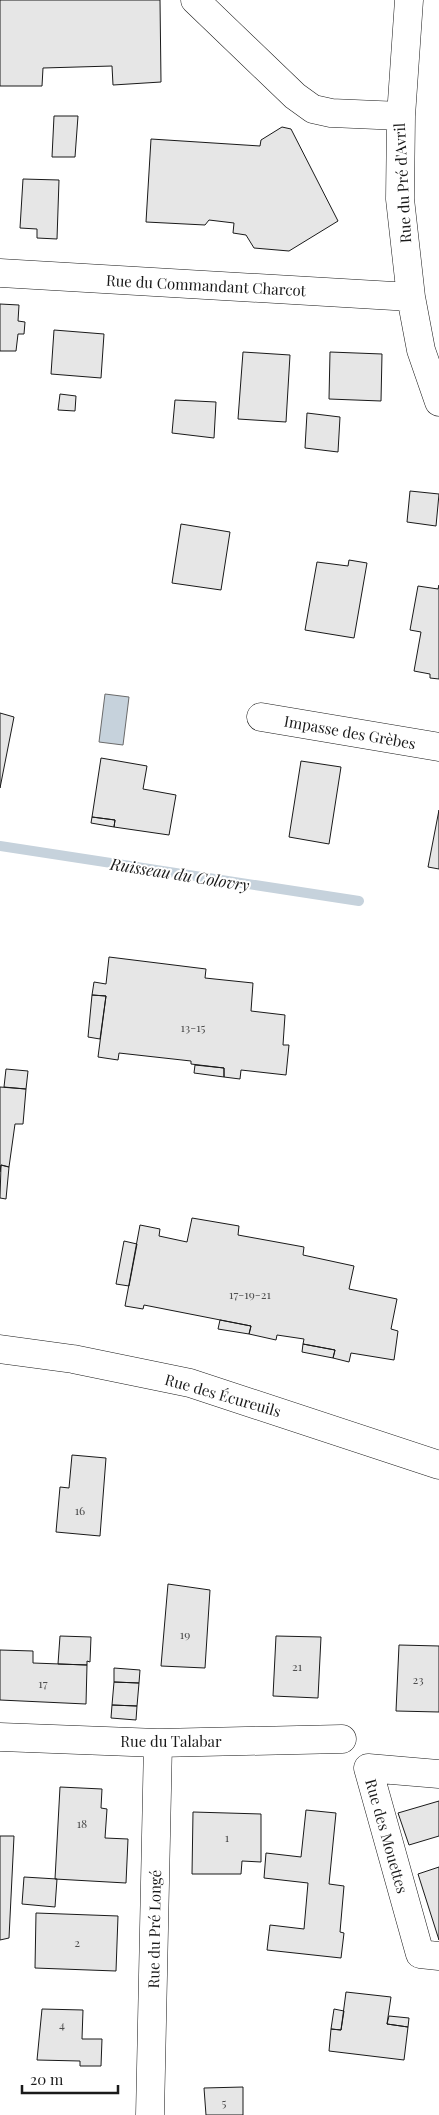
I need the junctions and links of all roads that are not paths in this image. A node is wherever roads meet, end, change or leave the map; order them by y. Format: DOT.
graph roads {
  1 [pos="195,0"];
  2 [pos="409,0"];
  3 [pos="401,116"];
  4 [pos="0,273"];
  5 [pos="411,297"];
  6 [pos="439,402"];
  7 [pos="261,717"];
  8 [pos="439,747"];
  9 [pos="0,1349"];
  10 [pos="439,1465"];
  11 [pos="0,1737"];
  12 [pos="342,1739"];
  13 [pos="158,1742"];
  14 [pos="439,1774"];
  15 [pos="439,1956"];
  16 [pos="150,2115"];
  1 -- 3 [label="street, Rue du Pré d'Avril"];
  2 -- 3 [label="street"];
  3 -- 5 [label="street, Rue du Pré d'Avril"];
  4 -- 5 [label="street, Rue du Commandant Charcot"];
  5 -- 6 [label="street, Rue du Pré d'Avril"];
  7 -- 8 [label="street, Impasse des Grèbes"];
  9 -- 10 [label="street, Rue des Écureuils"];
  11 -- 13 [label="street, Rue du Talabar"];
  12 -- 13 [label="street, Rue du Talabar"];
  13 -- 16 [label="street, Rue du Pré Longé"];
  14 -- 15 [label="street, Rue des Mouettes"];
}
